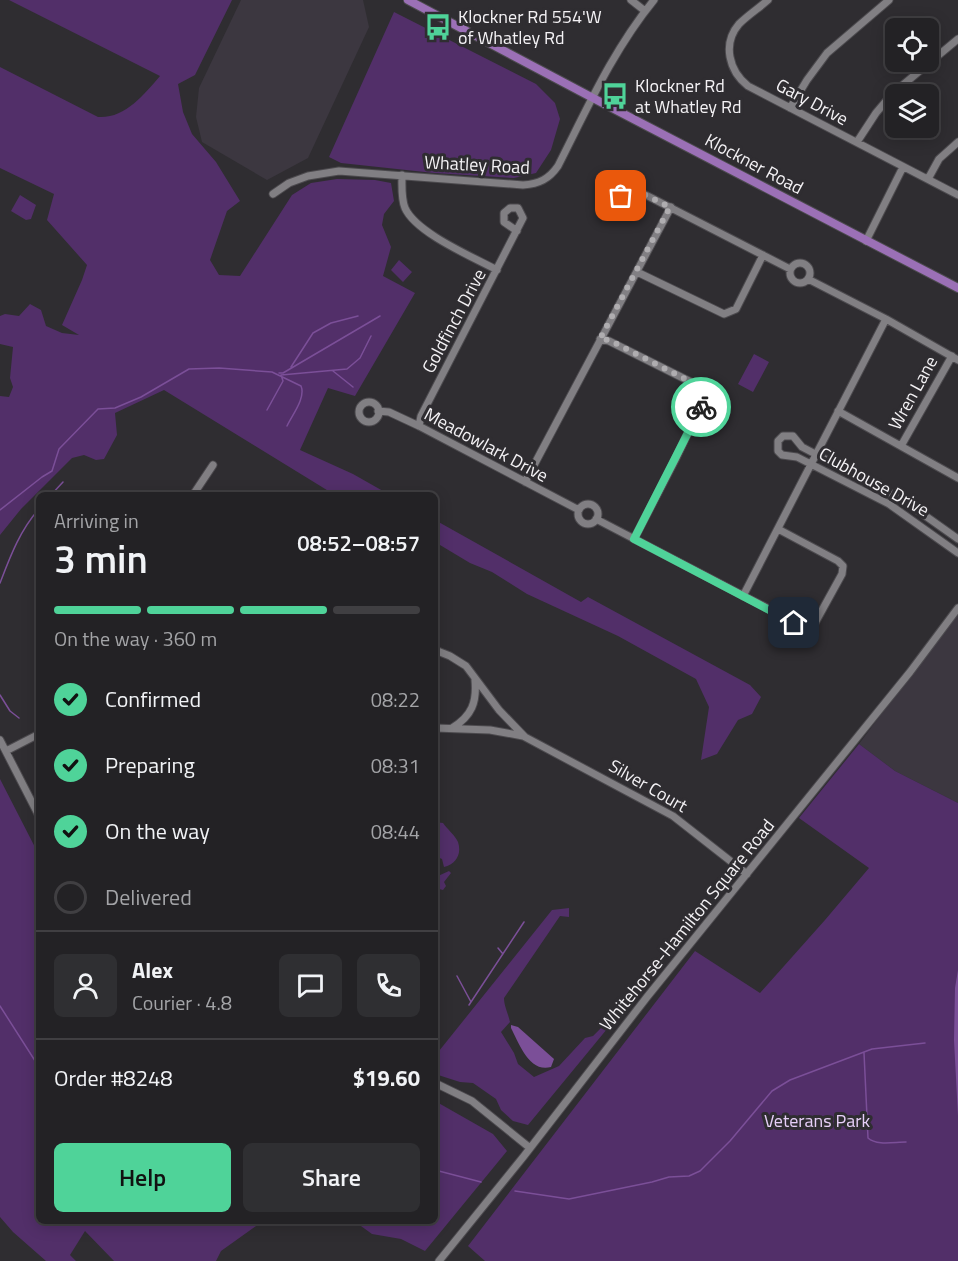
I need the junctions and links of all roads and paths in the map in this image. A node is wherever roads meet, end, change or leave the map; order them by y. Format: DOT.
graph roads {
  1 [pos="408,0"];
  2 [pos="632,0"];
  3 [pos="654,0"];
  4 [pos="768,0"];
  5 [pos="889,0"];
  6 [pos="645,11"];
  7 [pos="958,39"];
  8 [pos="592,98"];
  9 [pos="790,108"];
  10 [pos="857,142"];
  11 [pos="958,142"];
  12 [pos="903,167"];
  13 [pos="402,175"];
  14 [pos="927,179"];
  15 [pos="624,187"];
  16 [pos="273,194"];
  17 [pos="958,195"];
  18 [pos="670,207"];
  19 [pos="517,231"];
  20 [pos="866,241"];
  21 [pos="763,255"];
  22 [pos="497,270"];
  23 [pos="790,270"];
  24 [pos="637,272"];
  25 [pos="808,279"];
  26 [pos="958,288"];
  27 [pos="886,319"];
  28 [pos="600,339"];
  29 [pos="955,358"];
  30 [pos="378,411"];
  31 [pos="838,411"];
  32 [pos="419,426"];
  33 [pos="901,446"];
  34 [pos="816,454"];
  35 [pos="811,464"];
  36 [pos="213,465"];
  37 [pos="958,478"];
  38 [pos="525,483"];
  39 [pos="196,492"];
  40 [pos="579,510"];
  41 [pos="596,519"];
  42 [pos="935,522"];
  43 [pos="778,529"];
  44 [pos="929,530"];
  45 [pos="957,538"];
  46 [pos="634,539"];
  47 [pos="949,546"];
  48 [pos="958,553"];
  49 [pos="742,596"];
  50 [pos="958,608"];
  51 [pos="438,651"];
  52 [pos="475,680"];
  53 [pos="438,728"];
  54 [pos="452,728"];
  55 [pos="36,735"];
  56 [pos="525,737"];
  57 [pos="0,740"];
  58 [pos="6,750"];
  59 [pos="36,810"];
  60 [pos="747,873"];
  61 [pos="438,1084"];
  62 [pos="530,1148"];
  63 [pos="439,1261"];
  1 -- 8 [label="main road, Klockner Road"];
  2 -- 6 [label="street"];
  3 -- 6 [label="street, Whatley Road"];
  4 -- 9 [label="street, Gary Drive"];
  5 -- 9 [label="street"];
  6 -- 8 [label="street, Whatley Road"];
  7 -- 10 [label="street"];
  8 -- 13 [label="street, Whatley Road"];
  8 -- 20 [label="main road, Klockner Road"];
  9 -- 10 [label="street, Gary Drive"];
  10 -- 12 [label="street, Gary Drive"];
  11 -- 14 [label="street"];
  12 -- 14 [label="street, Gary Drive"];
  12 -- 20 [label="street"];
  13 -- 16 [label="street, Whatley Road"];
  13 -- 22 [label="street"];
  14 -- 17 [label="street, Gary Drive"];
  15 -- 18 [label="street"];
  18 -- 21 [label="street"];
  18 -- 24 [label="street"];
  19 -- 22 [label="street, Goldfinch Drive"];
  20 -- 26 [label="main road, Klockner Road"];
  21 -- 23 [label="street"];
  21 -- 24 [label="street"];
  22 -- 32 [label="street, Goldfinch Drive"];
  23 -- 25 [label="street"];
  23 -- 25 [label="street"];
  24 -- 28 [label="street"];
  25 -- 27 [label="street"];
  27 -- 29 [label="street"];
  27 -- 31 [label="street"];
  28 -- 38 [label="street"];
  28 -- 46 [label="street"];
  29 -- 33 [label="street, Wren Lane"];
  30 -- 32 [label="street, Meadowlark Drive"];
  31 -- 33 [label="street"];
  31 -- 34 [label="street"];
  32 -- 38 [label="street, Meadowlark Drive"];
  33 -- 37 [label="street"];
  34 -- 35 [label="street"];
  34 -- 35 [label="street, Clubhouse Drive"];
  34 -- 42 [label="street, Clubhouse Drive"];
  35 -- 43 [label="street"];
  35 -- 44 [label="street, Clubhouse Drive"];
  36 -- 39 [label="street"];
  38 -- 40 [label="street, Meadowlark Drive"];
  40 -- 41 [label="street, Meadowlark Drive"];
  40 -- 41 [label="street, Meadowlark Drive"];
  41 -- 46 [label="street, Meadowlark Drive"];
  42 -- 44 [label="street"];
  42 -- 45 [label="street, Clubhouse Drive"];
  43 -- 49 [label="street"];
  43 -- 49 [label="street, Meadowlark Drive"];
  44 -- 47 [label="street, Clubhouse Drive"];
  45 -- 47 [label="street"];
  46 -- 49 [label="street, Meadowlark Drive"];
  47 -- 48 [label="street, Clubhouse Drive"];
  50 -- 60 [label="street, Whitehorse-Hamilton Square Road"];
  51 -- 52 [label="street, Silver Court"];
  52 -- 54 [label="street"];
  52 -- 56 [label="street, Silver Court"];
  53 -- 54 [label="street, Silver Court"];
  54 -- 56 [label="street, Silver Court"];
  55 -- 58 [label="street"];
  56 -- 60 [label="street, Silver Court"];
  57 -- 58 [label="street"];
  58 -- 59 [label="street"];
  60 -- 62 [label="street, Whitehorse-Hamilton Square Road"];
  61 -- 62 [label="street"];
  62 -- 63 [label="street, Whitehorse-Hamilton Square Road"];
}
